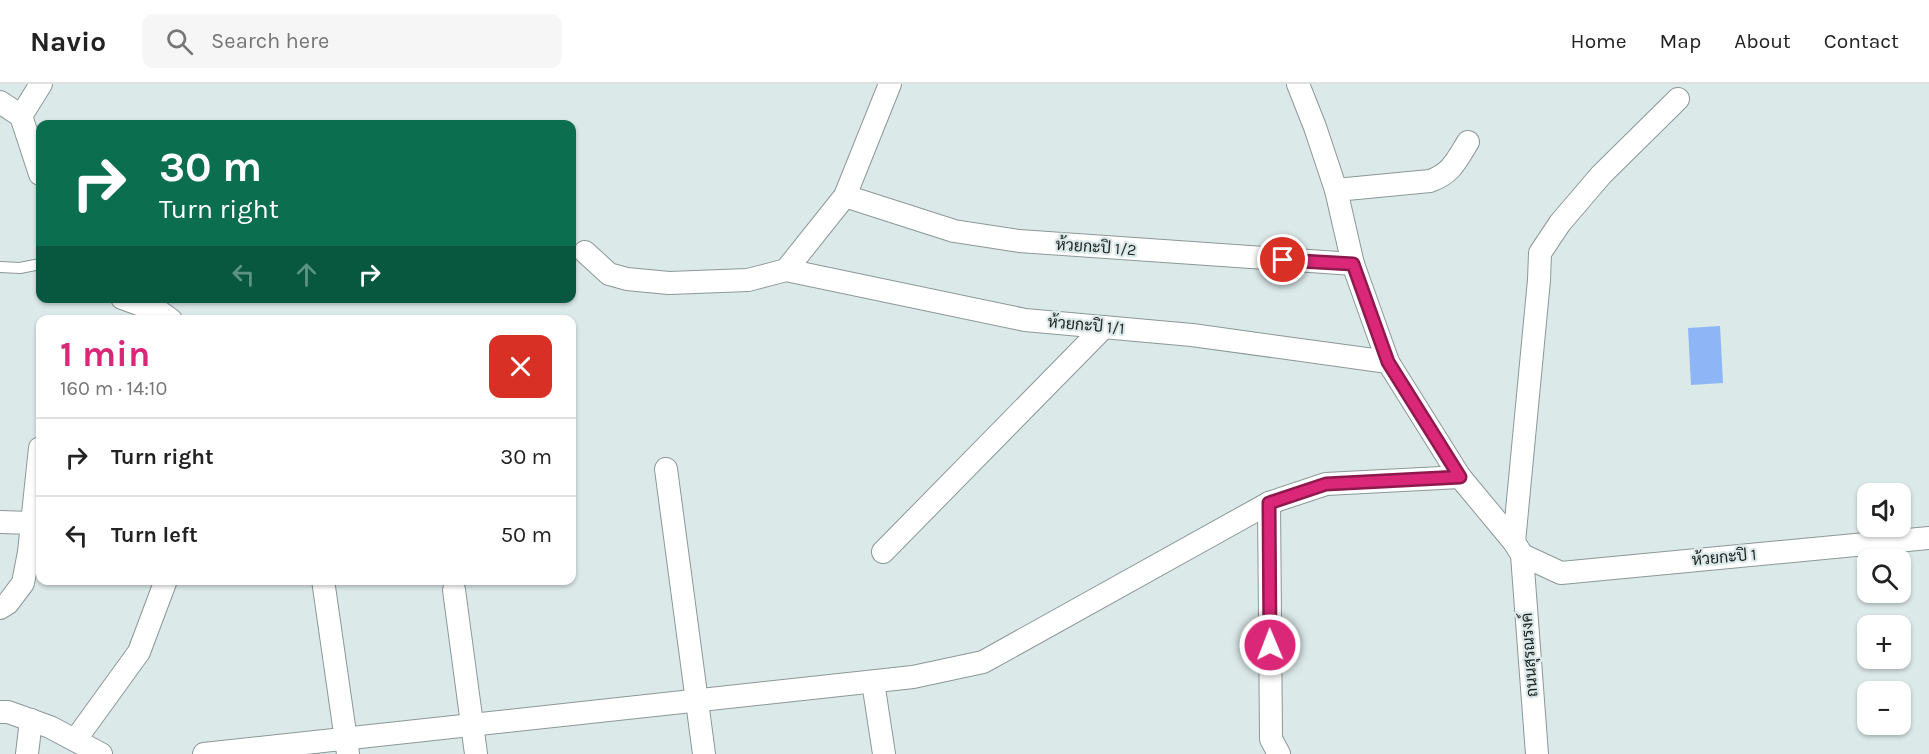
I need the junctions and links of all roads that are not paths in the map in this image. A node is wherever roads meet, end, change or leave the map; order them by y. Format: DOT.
graph roads {
  1 [pos="41,84"];
  2 [pos="890,84"];
  3 [pos="1298,84"];
  4 [pos="1678,99"];
  5 [pos="0,102"];
  6 [pos="21,116"];
  7 [pos="1468,142"];
  8 [pos="36,162"];
  9 [pos="1336,190"];
  10 [pos="844,196"];
  11 [pos="585,252"];
  12 [pos="1353,264"];
  13 [pos="36,265"];
  14 [pos="0,267"];
  15 [pos="786,270"];
  16 [pos="136,303"];
  17 [pos="164,315"];
  18 [pos="1104,327"];
  19 [pos="1388,362"];
  20 [pos="666,469"];
  21 [pos="1460,477"];
  22 [pos="36,491"];
  23 [pos="1269,503"];
  24 [pos="0,522"];
  25 [pos="33,523"];
  26 [pos="1929,538"];
  27 [pos="1518,549"];
  28 [pos="883,552"];
  29 [pos="164,585"];
  30 [pos="324,585"];
  31 [pos="454,590"];
  32 [pos="0,608"];
  33 [pos="873,682"];
  34 [pos="697,701"];
  35 [pos="0,711"];
  36 [pos="31,720"];
  37 [pos="472,725"];
  38 [pos="76,739"];
  39 [pos="347,746"];
  40 [pos="27,754"];
  41 [pos="100,754"];
  42 [pos="204,754"];
  43 [pos="476,754"];
  44 [pos="704,754"];
  45 [pos="884,754"];
  46 [pos="1279,754"];
  47 [pos="1537,754"];
  1 -- 6 [label="street"];
  2 -- 10 [label="street"];
  3 -- 9 [label="street"];
  4 -- 27 [label="street, ถนนสุรณรงค์"];
  5 -- 6 [label="street"];
  6 -- 8 [label="street"];
  7 -- 9 [label="street"];
  9 -- 12 [label="street"];
  10 -- 12 [label="street, ห้วยกะปิ 1/2"];
  10 -- 15 [label="street"];
  11 -- 15 [label="street"];
  12 -- 19 [label="street"];
  13 -- 14 [label="lane"];
  15 -- 18 [label="street, ห้วยกะปิ 1/1"];
  16 -- 17 [label="street"];
  18 -- 19 [label="street, ห้วยกะปิ 1/1"];
  18 -- 28 [label="street"];
  19 -- 21 [label="street"];
  20 -- 34 [label="street"];
  21 -- 23 [label="street"];
  21 -- 27 [label="street"];
  22 -- 25 [label="street"];
  23 -- 33 [label="street"];
  23 -- 46 [label="street"];
  24 -- 25 [label="street"];
  25 -- 32 [label="street"];
  26 -- 27 [label="street, ห้วยกะปิ 1"];
  27 -- 47 [label="street, ถนนสุรณรงค์"];
  29 -- 38 [label="street"];
  30 -- 39 [label="street"];
  31 -- 37 [label="street"];
  33 -- 34 [label="street"];
  33 -- 45 [label="street"];
  34 -- 37 [label="street"];
  34 -- 44 [label="street"];
  35 -- 36 [label="street"];
  36 -- 38 [label="street"];
  36 -- 40 [label="street"];
  37 -- 39 [label="street"];
  37 -- 43 [label="street"];
  38 -- 41 [label="street"];
  39 -- 42 [label="street"];
}
